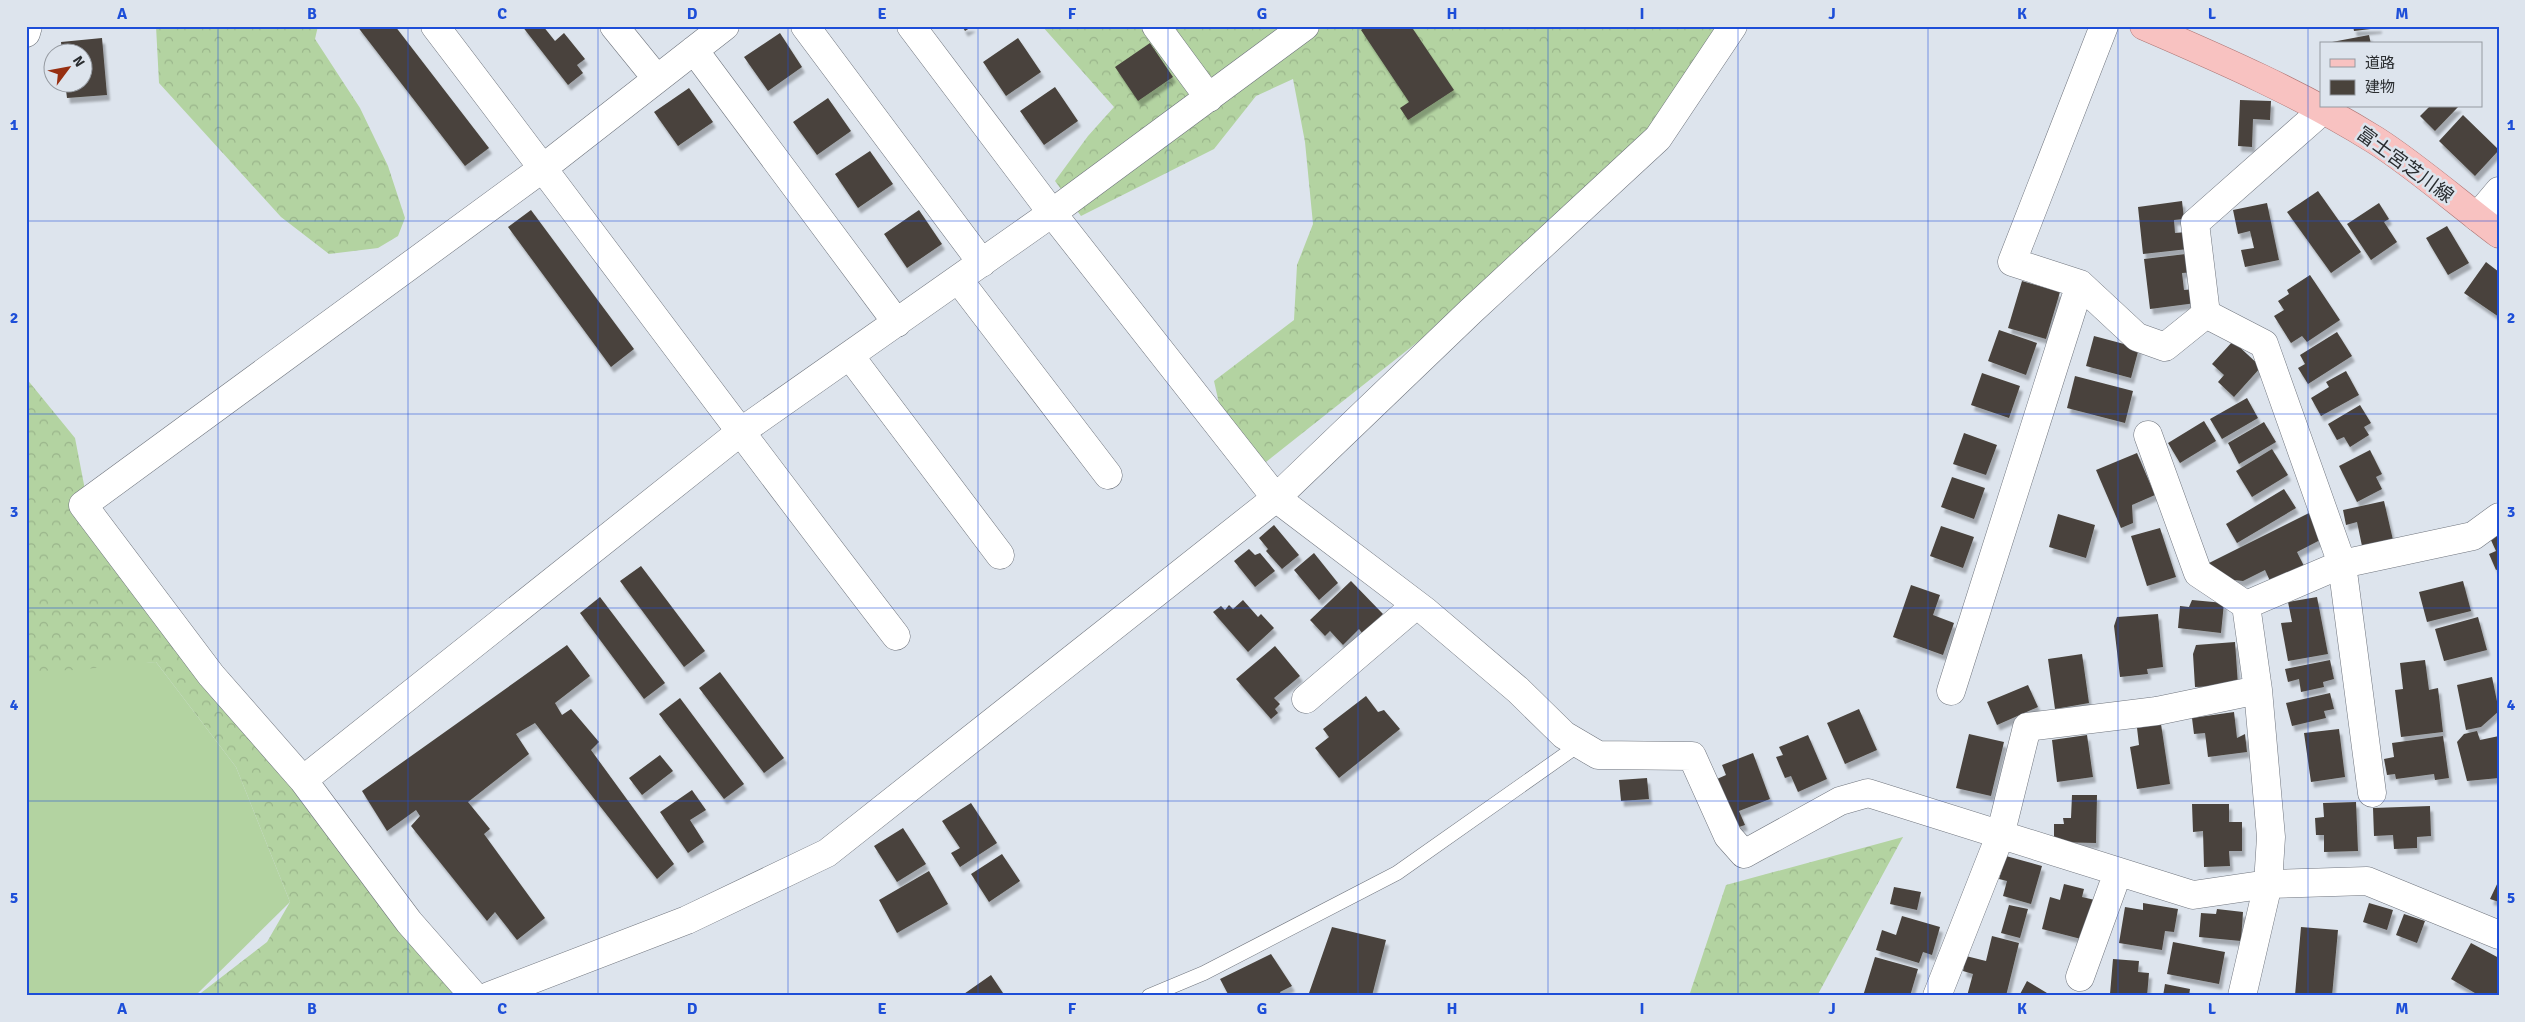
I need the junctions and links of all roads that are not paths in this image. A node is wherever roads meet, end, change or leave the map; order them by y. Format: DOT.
graph roads {
  1 [pos="28,26"];
  2 [pos="435,26"];
  3 [pos="614,26"];
  4 [pos="725,26"];
  5 [pos="805,26"];
  6 [pos="911,26"];
  7 [pos="1156,26"];
  8 [pos="1305,26"];
  9 [pos="1733,26"];
  10 [pos="2104,26"];
  11 [pos="2144,26"];
  12 [pos="26,33"];
  13 [pos="1276,35"];
  14 [pos="694,50"];
  15 [pos="657,79"];
  16 [pos="1209,98"];
  17 [pos="2323,110"];
  18 [pos="544,168"];
  19 [pos="2499,191"];
  20 [pos="1052,214"];
  21 [pos="2477,217"];
  22 [pos="2499,234"];
  23 [pos="982,263"];
  24 [pos="958,279"];
  25 [pos="2080,284"];
  26 [pos="2206,314"];
  27 [pos="897,323"];
  28 [pos="850,356"];
  29 [pos="740,433"];
  30 [pos="2148,435"];
  31 [pos="1108,475"];
  32 [pos="1276,498"];
  33 [pos="2499,517"];
  34 [pos="1000,555"];
  35 [pos="2342,564"];
  36 [pos="1416,605"];
  37 [pos="2246,605"];
  38 [pos="896,636"];
  39 [pos="2258,690"];
  40 [pos="1951,691"];
  41 [pos="1306,698"];
  42 [pos="1580,744"];
  43 [pos="303,780"];
  44 [pos="2372,793"];
  45 [pos="2000,836"];
  46 [pos="2118,872"];
  47 [pos="2268,884"];
  48 [pos="2499,934"];
  49 [pos="2080,976"];
  50 [pos="474,996"];
  51 [pos="489,996"];
  52 [pos="1149,996"];
  53 [pos="1937,996"];
  54 [pos="2242,996"];
  1 -- 12 [label="street"];
  2 -- 18 [label="street"];
  3 -- 15 [label="street"];
  4 -- 14 [label="street"];
  5 -- 23 [label="street"];
  6 -- 20 [label="street"];
  7 -- 16 [label="street"];
  8 -- 13 [label="street"];
  9 -- 32 [label="street"];
  10 -- 25 [label="street"];
  11 -- 17 [label="main road, 富士宮芝川線"];
  13 -- 16 [label="street"];
  14 -- 15 [label="street"];
  14 -- 27 [label="street"];
  15 -- 18 [label="street"];
  16 -- 20 [label="street"];
  17 -- 21 [label="main road, 富士宮芝川線"];
  17 -- 26 [label="street"];
  18 -- 29 [label="street"];
  18 -- 43 [label="street"];
  19 -- 21 [label="street"];
  20 -- 23 [label="street"];
  20 -- 32 [label="street"];
  21 -- 22 [label="main road, 富士宮芝川線"];
  23 -- 24 [label="street"];
  24 -- 27 [label="street"];
  24 -- 31 [label="street"];
  25 -- 26 [label="street"];
  25 -- 40 [label="street"];
  26 -- 35 [label="street"];
  27 -- 28 [label="street"];
  28 -- 29 [label="street"];
  28 -- 34 [label="street"];
  29 -- 38 [label="street"];
  29 -- 43 [label="street"];
  30 -- 37 [label="street"];
  32 -- 36 [label="street"];
  32 -- 51 [label="street"];
  33 -- 35 [label="street"];
  35 -- 37 [label="street"];
  35 -- 44 [label="street"];
  36 -- 41 [label="street"];
  36 -- 42 [label="street"];
  37 -- 39 [label="street"];
  39 -- 45 [label="street"];
  39 -- 47 [label="street"];
  42 -- 45 [label="street"];
  42 -- 52 [label="lane"];
  43 -- 50 [label="street"];
  45 -- 46 [label="street"];
  45 -- 53 [label="street"];
  46 -- 47 [label="street"];
  46 -- 49 [label="street"];
  47 -- 48 [label="street"];
  47 -- 54 [label="street"];
}
